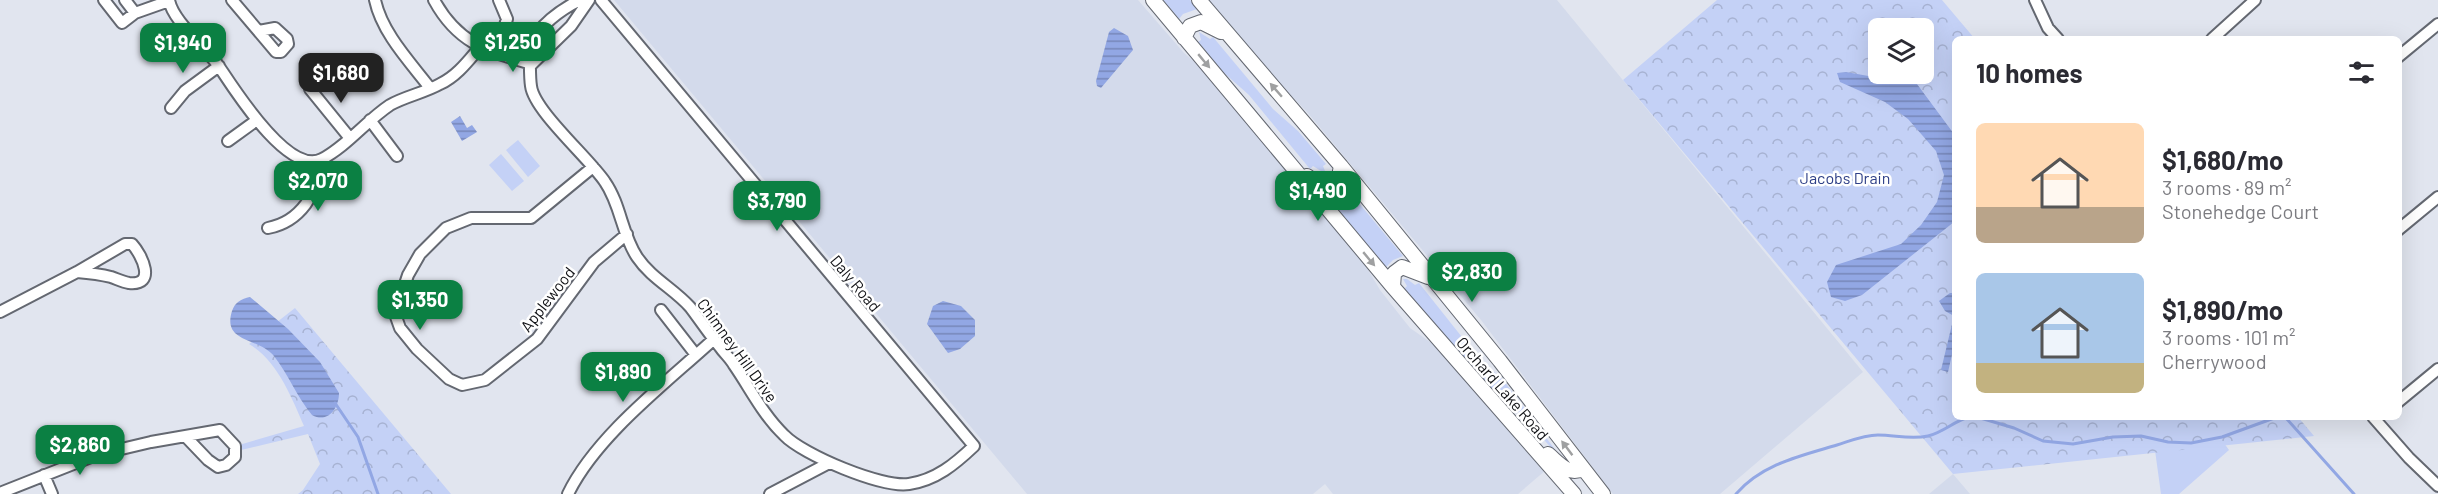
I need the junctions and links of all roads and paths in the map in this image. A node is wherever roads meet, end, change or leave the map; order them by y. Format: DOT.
graph roads {
  1 [pos="104,0"];
  2 [pos="125,0"];
  3 [pos="169,0"];
  4 [pos="232,0"];
  5 [pos="375,0"];
  6 [pos="434,0"];
  7 [pos="499,0"];
  8 [pos="580,0"];
  9 [pos="589,0"];
  10 [pos="601,0"];
  11 [pos="1153,0"];
  12 [pos="1198,0"];
  13 [pos="2035,0"];
  14 [pos="2255,0"];
  15 [pos="135,13"];
  16 [pos="2438,24"];
  17 [pos="542,28"];
  18 [pos="259,31"];
  19 [pos="2055,36"];
  20 [pos="2215,36"];
  21 [pos="1230,37"];
  22 [pos="1184,38"];
  23 [pos="555,41"];
  24 [pos="480,47"];
  25 [pos="496,53"];
  26 [pos="2402,54"];
  27 [pos="532,64"];
  28 [pos="219,66"];
  29 [pos="310,88"];
  30 [pos="430,88"];
  31 [pos="171,108"];
  32 [pos="257,120"];
  33 [pos="370,120"];
  34 [pos="349,137"];
  35 [pos="228,141"];
  36 [pos="1282,155"];
  37 [pos="397,156"];
  38 [pos="317,161"];
  39 [pos="1341,166"];
  40 [pos="593,167"];
  41 [pos="2438,198"];
  42 [pos="2402,227"];
  43 [pos="268,228"];
  44 [pos="627,234"];
  45 [pos="77,272"];
  46 [pos="1432,279"];
  47 [pos="1393,287"];
  48 [pos="661,310"];
  49 [pos="0,312"];
  50 [pos="714,339"];
  51 [pos="696,355"];
  52 [pos="2438,369"];
  53 [pos="2402,399"];
  54 [pos="2379,420"];
  55 [pos="186,437"];
  56 [pos="1526,440"];
  57 [pos="974,446"];
  58 [pos="829,463"];
  59 [pos="1583,469"];
  60 [pos="44,475"];
  61 [pos="2438,486"];
  62 [pos="0,493"];
  63 [pos="52,494"];
  64 [pos="568,494"];
  65 [pos="770,494"];
  66 [pos="1574,494"];
  67 [pos="1603,494"];
  1 -- 15 [label="street"];
  2 -- 15 [label="street"];
  3 -- 15 [label="street"];
  3 -- 28 [label="street"];
  4 -- 18 [label="street"];
  5 -- 30 [label="street"];
  6 -- 24 [label="street"];
  7 -- 25 [label="street"];
  8 -- 17 [label="street"];
  9 -- 23 [label="street"];
  10 -- 57 [label="street, Daly Road"];
  11 -- 22 [label="main road, Orchard Lake Road"];
  12 -- 21 [label="main road, Orchard Lake Road"];
  13 -- 19 [label="street"];
  14 -- 20 [label="street"];
  16 -- 26 [label="street"];
  17 -- 23 [label="street"];
  17 -- 27 [label="street, Chimney Hill Drive"];
  21 -- 22 [label="main road"];
  39 -- 21 [label="main road, Orchard Lake Road, one-way"];
  22 -- 36 [label="main road, Orchard Lake Road, one-way"];
  23 -- 27 [label="street"];
  24 -- 25 [label="street"];
  24 -- 30 [label="street"];
  25 -- 27 [label="street"];
  27 -- 40 [label="street, Chimney Hill Drive"];
  28 -- 31 [label="street"];
  28 -- 32 [label="street"];
  29 -- 34 [label="street"];
  30 -- 33 [label="street"];
  32 -- 35 [label="street"];
  32 -- 38 [label="street"];
  33 -- 34 [label="street"];
  33 -- 37 [label="street"];
  34 -- 38 [label="street"];
  36 -- 39 [label="main road"];
  36 -- 47 [label="main road, Orchard Lake Road, one-way"];
  38 -- 43 [label="street"];
  39 -- 46 [label="main road, Orchard Lake Road"];
  40 -- 44 [label="street, Chimney Hill Drive"];
  40 -- 44 [label="street, Applewood"];
  41 -- 42 [label="street"];
  44 -- 50 [label="street, Chimney Hill Drive"];
  45 -- 45 [label="street"];
  45 -- 49 [label="street"];
  46 -- 47 [label="main road"];
  59 -- 46 [label="main road, Orchard Lake Road, one-way"];
  47 -- 56 [label="main road, Orchard Lake Road"];
  48 -- 51 [label="street"];
  50 -- 51 [label="street"];
  50 -- 58 [label="street, Chimney Hill Drive"];
  51 -- 64 [label="street"];
  52 -- 53 [label="street"];
  54 -- 61 [label="street"];
  55 -- 55 [label="street"];
  55 -- 60 [label="street"];
  56 -- 59 [label="main road"];
  56 -- 66 [label="main road, Orchard Lake Road"];
  57 -- 58 [label="street, Chimney Hill Drive"];
  58 -- 65 [label="street"];
  59 -- 67 [label="main road, Orchard Lake Road"];
  60 -- 62 [label="street"];
  60 -- 63 [label="street"];
}
